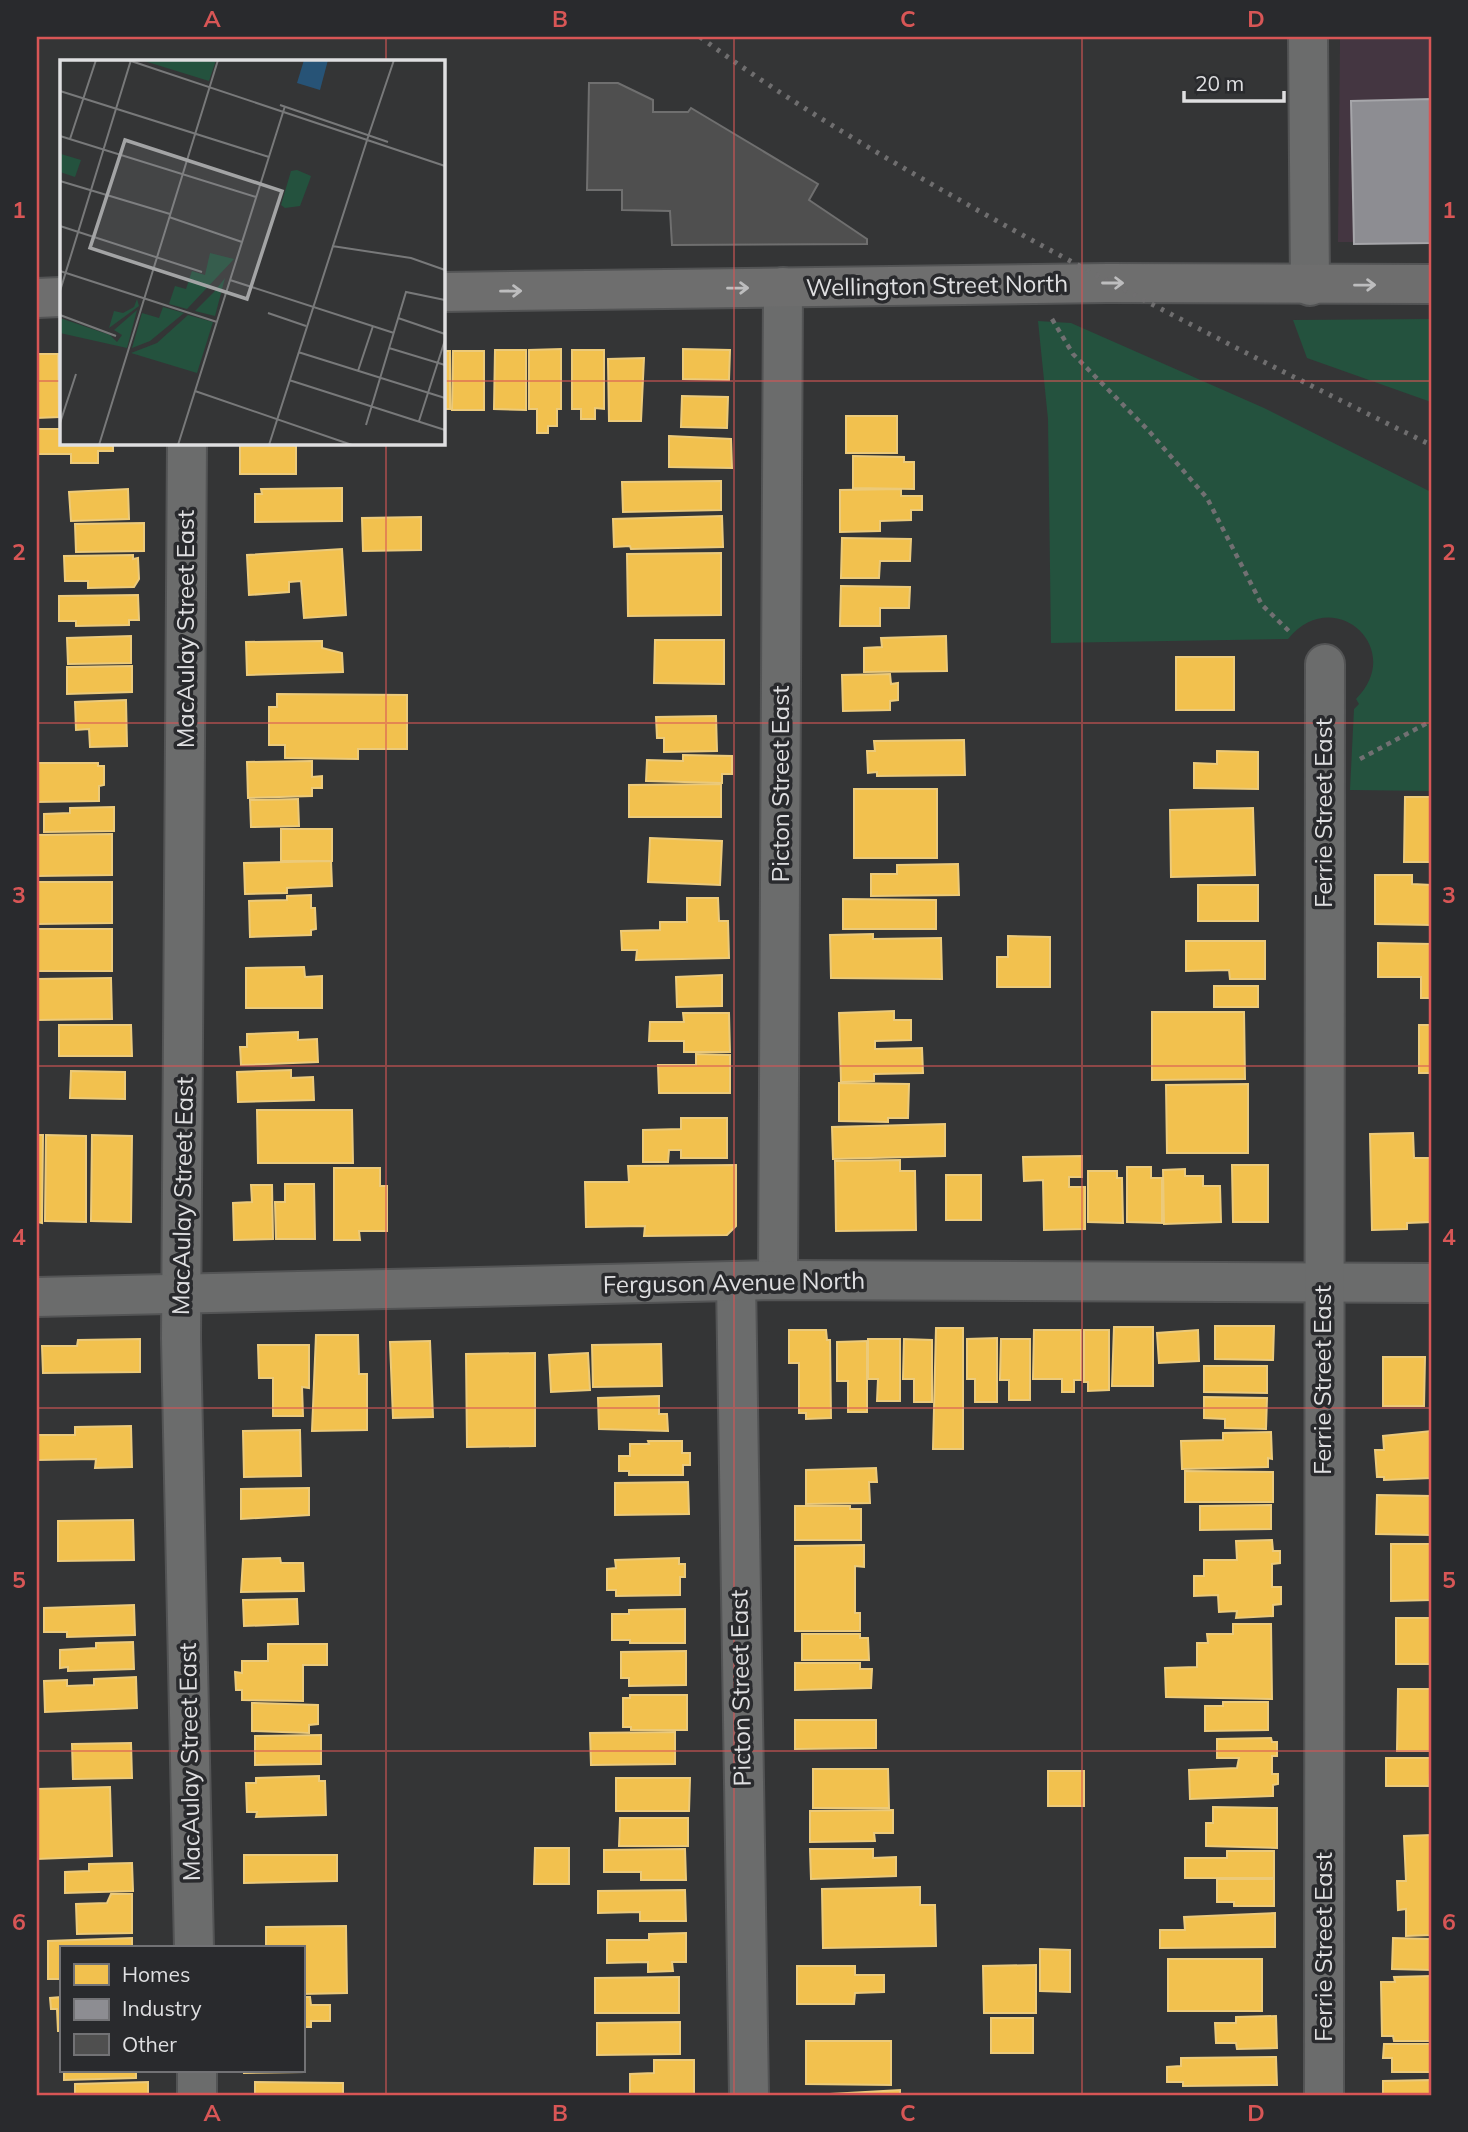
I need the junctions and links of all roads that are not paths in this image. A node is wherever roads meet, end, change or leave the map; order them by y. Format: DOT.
graph roads {
  1 [pos="1308,37"];
  2 [pos="1431,284"];
  3 [pos="1310,286"];
  4 [pos="783,287"];
  5 [pos="444,292"];
  6 [pos="60,297"];
  7 [pos="37,298"];
  8 [pos="187,444"];
  9 [pos="1325,664"];
  10 [pos="778,1280"];
  11 [pos="736,1281"];
  12 [pos="1431,1283"];
  13 [pos="1322,1284"];
  14 [pos="183,1295"];
  15 [pos="37,1297"];
  16 [pos="194,1946"];
  17 [pos="197,2072"];
  18 [pos="197,2095"];
  19 [pos="750,2095"];
  20 [pos="1324,2095"];
  1 -- 3 [label="street"];
  3 -- 2 [label="main road, Wellington Street North, one-way"];
  4 -- 3 [label="main road, Wellington Street North, one-way"];
  5 -- 4 [label="main road, Wellington Street North, one-way"];
  4 -- 10 [label="street, Picton Street East"];
  6 -- 7 [label="main road"];
  8 -- 14 [label="street, MacAulay Street East"];
  9 -- 13 [label="street, Ferrie Street East"];
  10 -- 11 [label="street, Ferguson Avenue North"];
  10 -- 13 [label="street, Ferguson Avenue North"];
  11 -- 14 [label="street, Ferguson Avenue North"];
  11 -- 19 [label="street, Picton Street East"];
  12 -- 13 [label="street, Ferguson Avenue North"];
  13 -- 20 [label="street, Ferrie Street East"];
  14 -- 15 [label="street, Ferguson Avenue North"];
  14 -- 16 [label="street, MacAulay Street East"];
  17 -- 18 [label="street"];
}
